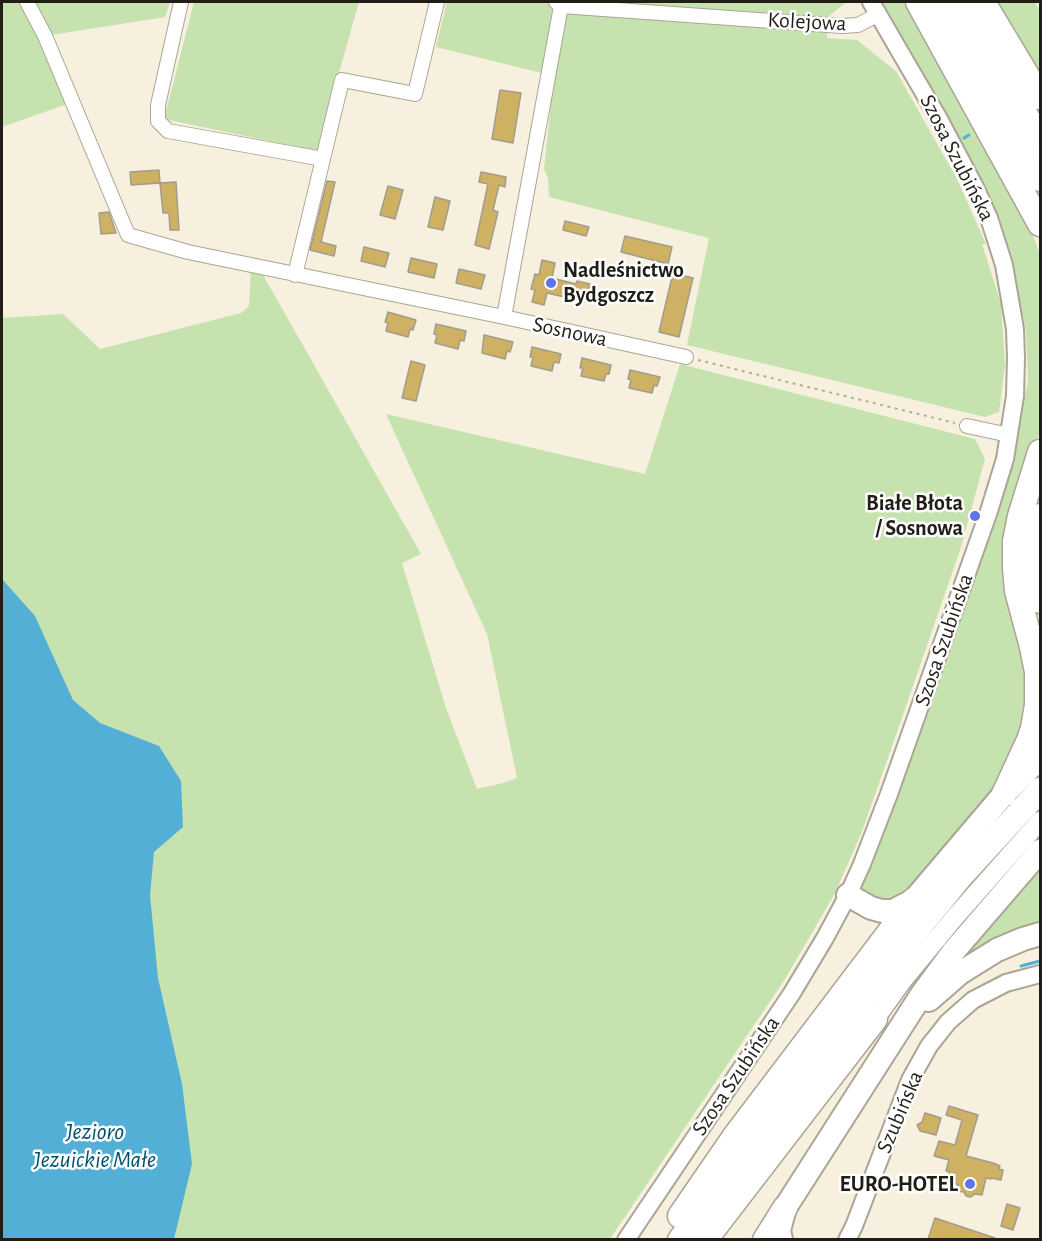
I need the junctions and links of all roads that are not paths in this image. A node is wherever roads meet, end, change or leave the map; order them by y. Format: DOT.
graph roads {
  1 [pos="27,2"];
  2 [pos="181,2"];
  3 [pos="436,2"];
  4 [pos="918,2"];
  5 [pos="940,2"];
  6 [pos="962,2"];
  7 [pos="983,2"];
  8 [pos="558,4"];
  9 [pos="875,8"];
  10 [pos="1041,97"];
  11 [pos="1041,140"];
  12 [pos="323,159"];
  13 [pos="1033,188"];
  14 [pos="1041,224"];
  15 [pos="1041,238"];
  16 [pos="295,274"];
  17 [pos="504,317"];
  18 [pos="686,357"];
  19 [pos="967,426"];
  20 [pos="1009,435"];
  21 [pos="1041,452"];
  22 [pos="1041,516"];
  23 [pos="1041,601"];
  24 [pos="1041,758"];
  25 [pos="1041,790"];
  26 [pos="1004,794"];
  27 [pos="1041,821"];
  28 [pos="1041,850"];
  29 [pos="848,895"];
  30 [pos="914,900"];
  31 [pos="1041,934"];
  32 [pos="1041,974"];
  33 [pos="875,1019"];
  34 [pos="890,1043"];
  35 [pos="785,1208"];
  36 [pos="626,1239"];
  37 [pos="664,1239"];
  38 [pos="680,1239"];
  39 [pos="705,1239"];
  40 [pos="765,1239"];
  41 [pos="781,1239"];
  42 [pos="847,1239"];
  1 -- 16 [label="street, Sosnowa"];
  2 -- 12 [label="street"];
  3 -- 12 [label="street"];
  4 -- 13 [label="highway"];
  5 -- 13 [label="highway"];
  6 -- 11 [label="highway"];
  7 -- 10 [label="highway"];
  8 -- 9 [label="street, Kolejowa"];
  8 -- 17 [label="street"];
  9 -- 20 [label="street, Szosa Szubińska"];
  12 -- 16 [label="street"];
  13 -- 14 [label="highway"];
  13 -- 15 [label="highway"];
  16 -- 17 [label="street, Sosnowa"];
  17 -- 18 [label="street, Sosnowa"];
  19 -- 20 [label="street"];
  20 -- 29 [label="street, Szosa Szubińska"];
  21 -- 26 [label="highway"];
  22 -- 23 [label="highway"];
  24 -- 26 [label="highway"];
  25 -- 38 [label="highway"];
  26 -- 30 [label="highway"];
  27 -- 33 [label="main road"];
  28 -- 34 [label="highway"];
  29 -- 30 [label="highway"];
  29 -- 36 [label="street, Szosa Szubińska"];
  30 -- 37 [label="highway"];
  31 -- 34 [label="highway"];
  32 -- 42 [label="street, Szubińska"];
  33 -- 39 [label="highway"];
  34 -- 35 [label="highway"];
  35 -- 40 [label="highway"];
  35 -- 41 [label="highway"];
}
